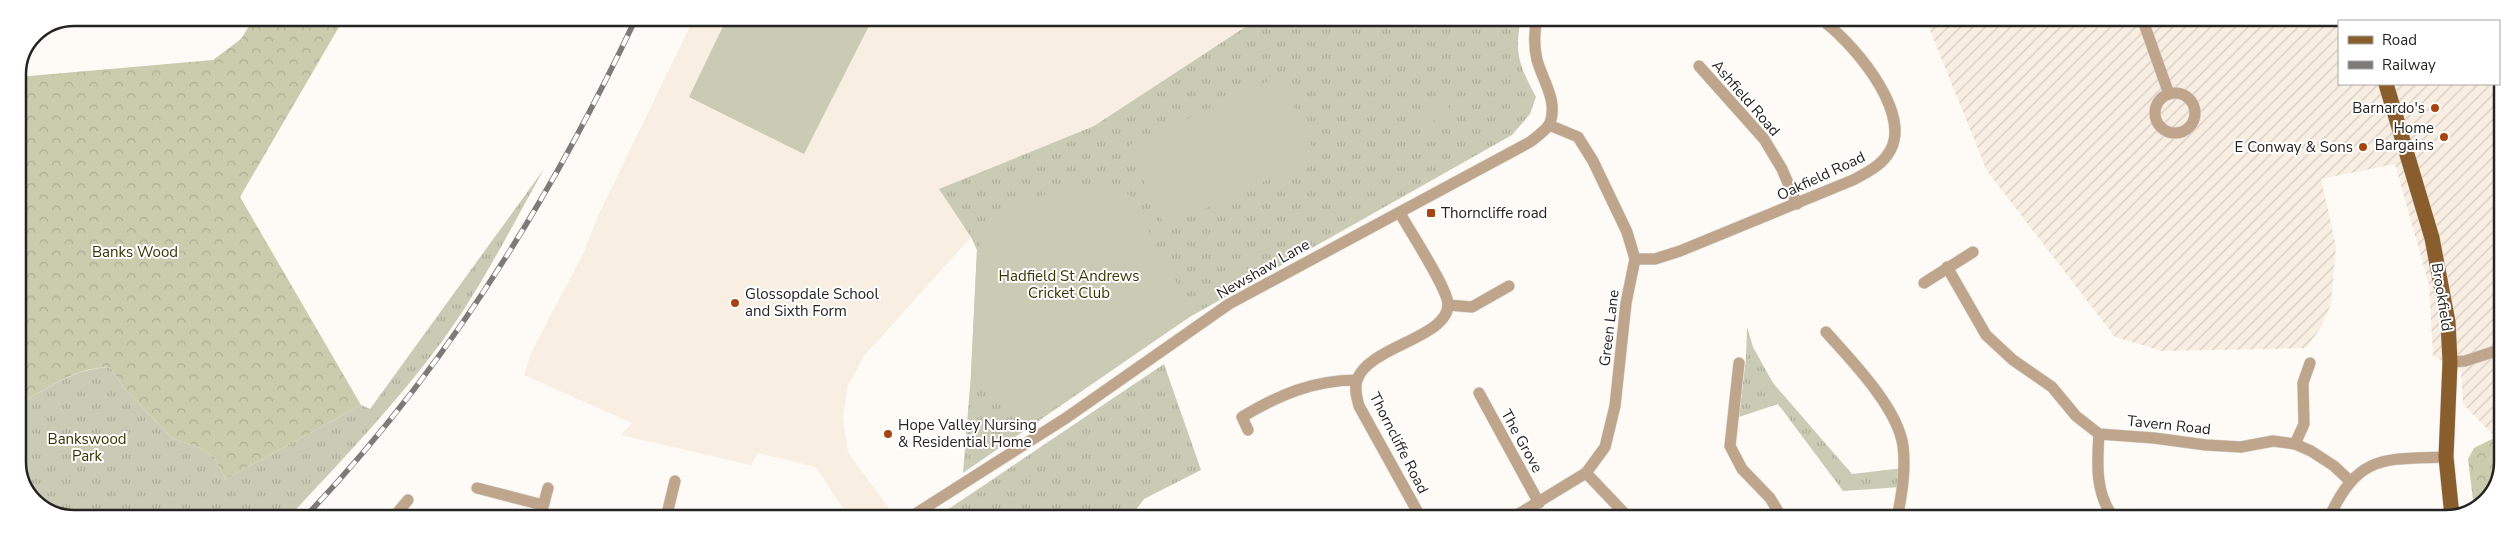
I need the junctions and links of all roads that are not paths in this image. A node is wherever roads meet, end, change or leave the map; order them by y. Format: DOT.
graph roads {
  1 [pos="1535,26"];
  2 [pos="1830,26"];
  3 [pos="2145,26"];
  4 [pos="1699,66"];
  5 [pos="2386,85"];
  6 [pos="2169,94"];
  7 [pos="1549,125"];
  8 [pos="1797,204"];
  9 [pos="1400,213"];
  10 [pos="1972,252"];
  11 [pos="1635,259"];
  12 [pos="1947,267"];
  13 [pos="1924,283"];
  14 [pos="1508,286"];
  15 [pos="1448,305"];
  16 [pos="1826,332"];
  17 [pos="2494,352"];
  18 [pos="2450,362"];
  19 [pos="1739,363"];
  20 [pos="2310,363"];
  21 [pos="1357,380"];
  22 [pos="1479,393"];
  23 [pos="1248,430"];
  24 [pos="2099,434"];
  25 [pos="2295,444"];
  26 [pos="2446,457"];
  27 [pos="1586,473"];
  28 [pos="675,481"];
  29 [pos="2350,481"];
  30 [pos="476,488"];
  31 [pos="548,488"];
  32 [pos="408,500"];
  33 [pos="1539,503"];
  34 [pos="544,505"];
  35 [pos="2451,509"];
  36 [pos="400,510"];
  37 [pos="542,510"];
  38 [pos="668,510"];
  39 [pos="922,510"];
  40 [pos="1417,510"];
  41 [pos="1526,510"];
  42 [pos="1621,510"];
  43 [pos="1777,510"];
  44 [pos="1898,510"];
  45 [pos="2110,510"];
  46 [pos="2334,510"];
  1 -- 7 [label="street"];
  2 -- 8 [label="street, Oakfield Road"];
  3 -- 6 [label="street"];
  4 -- 8 [label="street, Ashfield Road"];
  5 -- 18 [label="main road, Brookfield"];
  7 -- 9 [label="street, Newshaw Lane"];
  7 -- 11 [label="street, Green Lane"];
  8 -- 11 [label="street, Oakfield Road"];
  9 -- 15 [label="street"];
  9 -- 39 [label="street, Newshaw Lane"];
  10 -- 12 [label="street"];
  11 -- 27 [label="street, Green Lane"];
  12 -- 13 [label="street"];
  12 -- 24 [label="street"];
  14 -- 15 [label="street"];
  15 -- 21 [label="street, Thorncliffe Road"];
  16 -- 44 [label="street"];
  17 -- 18 [label="street"];
  18 -- 26 [label="main road, Brookfield"];
  19 -- 43 [label="street"];
  20 -- 25 [label="street"];
  21 -- 23 [label="street, Thorncliffe Road"];
  21 -- 40 [label="street, Thorncliffe Road"];
  22 -- 33 [label="street, The Grove"];
  24 -- 25 [label="street, Tavern Road"];
  24 -- 45 [label="street"];
  25 -- 29 [label="street, Tavern Road"];
  26 -- 29 [label="street"];
  26 -- 35 [label="main road, Brookfield"];
  27 -- 33 [label="street, Green Lane"];
  27 -- 42 [label="street"];
  28 -- 38 [label="street"];
  29 -- 46 [label="street"];
  30 -- 34 [label="street"];
  31 -- 34 [label="street"];
  32 -- 36 [label="street"];
  33 -- 41 [label="street, Green Lane"];
  34 -- 37 [label="street"];
}
